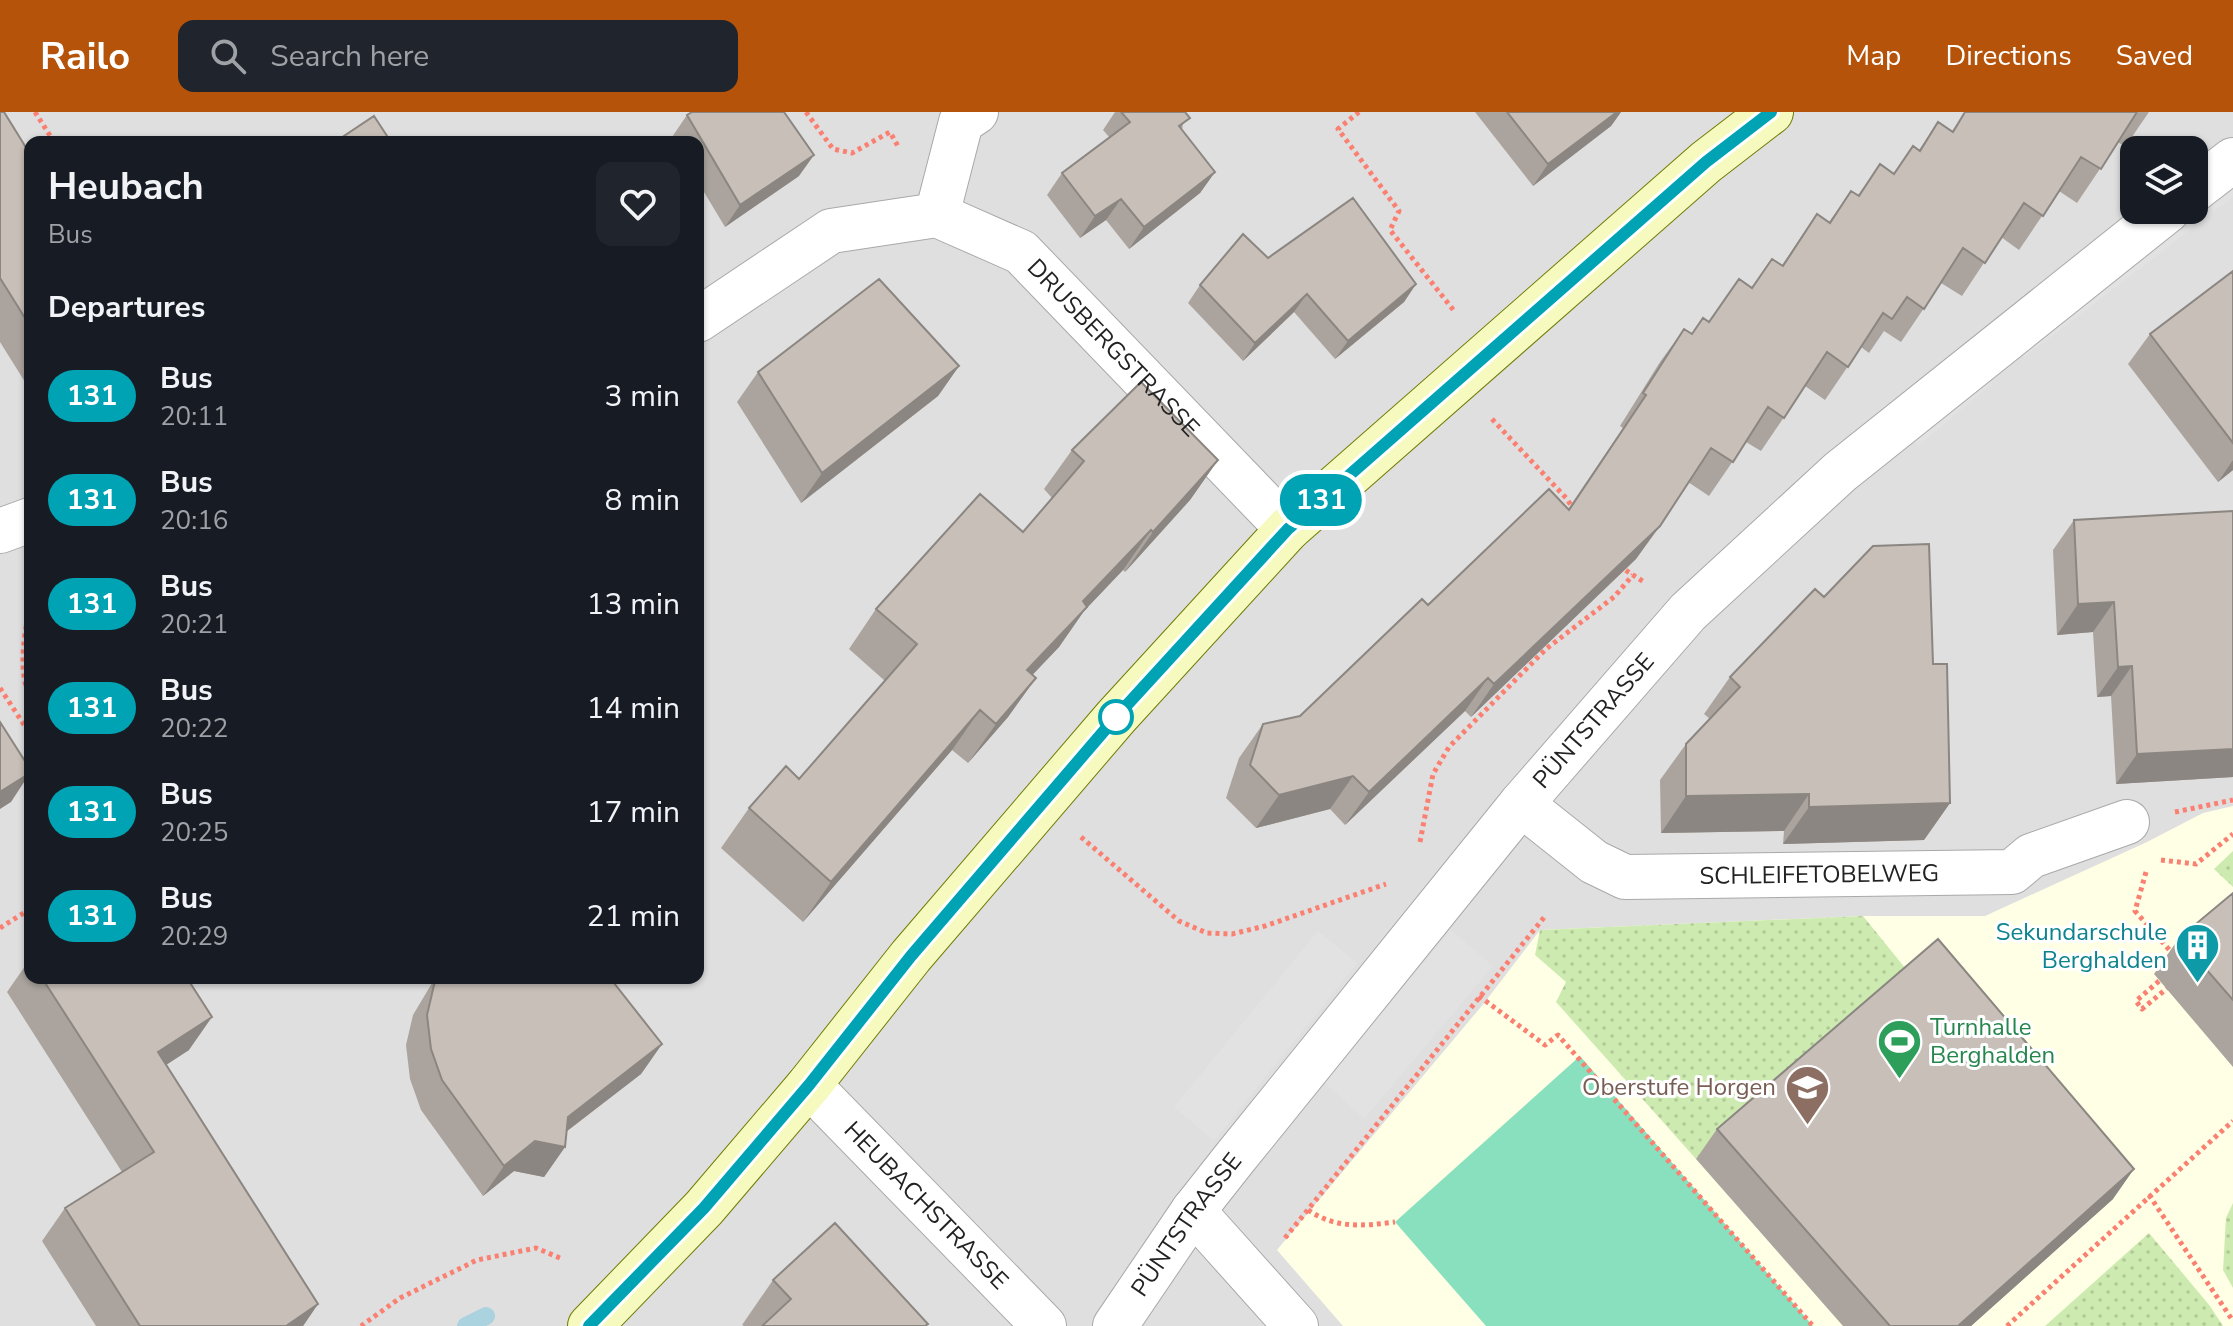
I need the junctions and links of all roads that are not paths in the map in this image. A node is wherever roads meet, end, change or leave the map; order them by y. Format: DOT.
graph roads {
  1 [pos="976,112"];
  2 [pos="1771,112"];
  3 [pos="2233,160"];
  4 [pos="2208,179"];
  5 [pos="937,215"];
  6 [pos="2150,224"];
  7 [pos="704,316"];
  8 [pos="24,522"];
  9 [pos="1288,529"];
  10 [pos="0,531"];
  11 [pos="1521,804"];
  12 [pos="2127,822"];
  13 [pos="809,1085"];
  14 [pos="1193,1211"];
  15 [pos="590,1326"];
  16 [pos="1044,1326"];
  17 [pos="1115,1326"];
  18 [pos="1296,1326"];
  1 -- 5 [label="street"];
  2 -- 9 [label="main road"];
  3 -- 4 [label="street"];
  5 -- 7 [label="street"];
  5 -- 9 [label="street, DRUSBERGSTRASSE"];
  6 -- 11 [label="street, PÜNTSTRASSE"];
  8 -- 10 [label="street"];
  9 -- 13 [label="main road"];
  11 -- 12 [label="street, SCHLEIFETOBELWEG"];
  11 -- 14 [label="street, PÜNTSTRASSE"];
  13 -- 15 [label="main road"];
  13 -- 16 [label="street, HEUBACHSTRASSE"];
  14 -- 17 [label="street, PÜNTSTRASSE"];
  14 -- 18 [label="street"];
}
